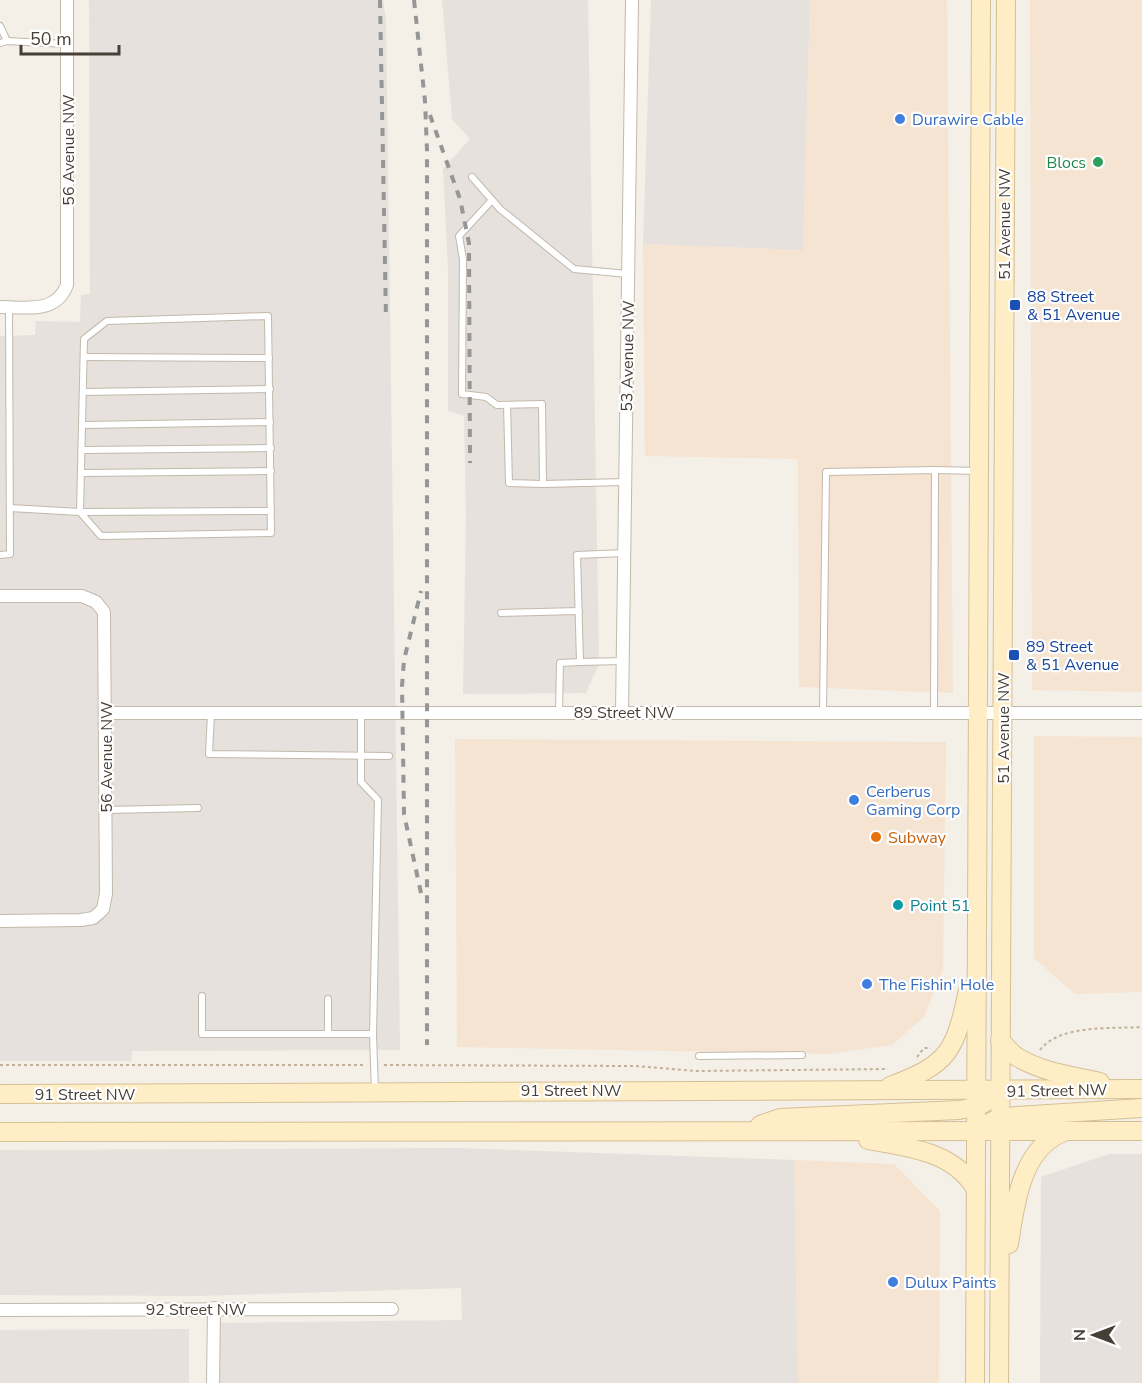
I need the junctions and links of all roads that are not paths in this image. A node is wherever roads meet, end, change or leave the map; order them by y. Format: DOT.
graph roads {
  1 [pos="67,0"];
  2 [pos="632,0"];
  3 [pos="981,0"];
  4 [pos="1006,0"];
  5 [pos="0,26"];
  6 [pos="4,42"];
  7 [pos="68,44"];
  8 [pos="472,177"];
  9 [pos="492,200"];
  10 [pos="628,274"];
  11 [pos="4,307"];
  12 [pos="84,357"];
  13 [pos="269,358"];
  14 [pos="0,381"];
  15 [pos="9,381"];
  16 [pos="270,389"];
  17 [pos="84,392"];
  18 [pos="507,405"];
  19 [pos="270,422"];
  20 [pos="83,425"];
  21 [pos="271,448"];
  22 [pos="83,450"];
  23 [pos="935,470"];
  24 [pos="271,471"];
  25 [pos="978,471"];
  26 [pos="82,473"];
  27 [pos="625,482"];
  28 [pos="543,484"];
  29 [pos="10,508"];
  30 [pos="271,511"];
  31 [pos="81,512"];
  32 [pos="624,553"];
  33 [pos="0,555"];
  34 [pos="0,596"];
  35 [pos="579,611"];
  36 [pos="501,613"];
  37 [pos="623,661"];
  38 [pos="580,662"];
  39 [pos="211,712"];
  40 [pos="361,712"];
  41 [pos="559,712"];
  42 [pos="622,712"];
  43 [pos="1142,712"];
  44 [pos="106,713"];
  45 [pos="823,713"];
  46 [pos="934,713"];
  47 [pos="977,714"];
  48 [pos="1003,714"];
  49 [pos="389,756"];
  50 [pos="361,757"];
  51 [pos="198,808"];
  52 [pos="106,810"];
  53 [pos="0,921"];
  54 [pos="976,949"];
  55 [pos="202,996"];
  56 [pos="328,999"];
  57 [pos="327,1034"];
  58 [pos="373,1034"];
  59 [pos="1000,1040"];
  60 [pos="802,1055"];
  61 [pos="699,1056"];
  62 [pos="1135,1089"];
  63 [pos="879,1090"];
  64 [pos="375,1091"];
  65 [pos="1000,1091"];
  66 [pos="0,1094"];
  67 [pos="975,1099"];
  68 [pos="1142,1108"];
  69 [pos="1001,1125"];
  70 [pos="816,1130"];
  71 [pos="744,1131"];
  72 [pos="1067,1131"];
  73 [pos="1142,1131"];
  74 [pos="0,1132"];
  75 [pos="975,1132"];
  76 [pos="975,1188"];
  77 [pos="999,1299"];
  78 [pos="214,1308"];
  79 [pos="392,1309"];
  80 [pos="0,1310"];
  81 [pos="213,1383"];
  82 [pos="975,1383"];
  83 [pos="999,1383"];
  1 -- 7 [label="street, 56 Avenue NW"];
  2 -- 10 [label="street, 53 Avenue NW"];
  3 -- 25 [label="main road, 51 Avenue NW"];
  4 -- 48 [label="main road, 51 Avenue NW"];
  5 -- 6 [label="lane"];
  6 -- 7 [label="lane"];
  7 -- 11 [label="street, 56 Avenue NW"];
  8 -- 9 [label="lane"];
  9 -- 10 [label="lane"];
  9 -- 18 [label="lane"];
  10 -- 27 [label="street, 53 Avenue NW"];
  11 -- 15 [label="lane"];
  12 -- 13 [label="lane"];
  12 -- 13 [label="lane"];
  12 -- 17 [label="lane"];
  13 -- 16 [label="lane"];
  14 -- 15 [label="lane"];
  15 -- 29 [label="lane"];
  16 -- 17 [label="lane"];
  16 -- 19 [label="lane"];
  17 -- 20 [label="lane"];
  18 -- 28 [label="lane"];
  18 -- 28 [label="lane"];
  19 -- 20 [label="lane"];
  19 -- 21 [label="lane"];
  20 -- 22 [label="lane"];
  21 -- 22 [label="lane"];
  21 -- 24 [label="lane"];
  22 -- 26 [label="lane"];
  23 -- 25 [label="lane"];
  23 -- 45 [label="lane"];
  23 -- 46 [label="lane"];
  24 -- 26 [label="lane"];
  24 -- 30 [label="lane"];
  25 -- 47 [label="main road, 51 Avenue NW"];
  26 -- 31 [label="lane"];
  27 -- 28 [label="lane"];
  27 -- 32 [label="street, 53 Avenue NW"];
  29 -- 31 [label="lane"];
  29 -- 33 [label="lane"];
  30 -- 31 [label="lane"];
  30 -- 31 [label="lane"];
  32 -- 35 [label="lane"];
  32 -- 37 [label="street, 53 Avenue NW"];
  34 -- 44 [label="street, 56 Avenue NW"];
  35 -- 36 [label="lane"];
  35 -- 38 [label="lane"];
  37 -- 38 [label="lane"];
  37 -- 42 [label="street, 53 Avenue NW"];
  38 -- 41 [label="lane"];
  39 -- 40 [label="street, 89 Street NW"];
  39 -- 44 [label="street, 89 Street NW"];
  39 -- 50 [label="lane"];
  40 -- 41 [label="street, 89 Street NW"];
  40 -- 50 [label="lane"];
  41 -- 42 [label="street, 89 Street NW"];
  42 -- 45 [label="street, 89 Street NW"];
  43 -- 48 [label="street, 89 Street NW"];
  44 -- 52 [label="street, 56 Avenue NW"];
  45 -- 46 [label="street, 89 Street NW"];
  46 -- 47 [label="street, 89 Street NW"];
  47 -- 48 [label="street, 89 Street NW"];
  47 -- 54 [label="main road, 51 Avenue NW"];
  48 -- 59 [label="main road, 51 Avenue NW"];
  49 -- 50 [label="lane"];
  50 -- 58 [label="lane"];
  51 -- 52 [label="lane"];
  52 -- 53 [label="street, 56 Avenue NW"];
  54 -- 63 [label="main road"];
  54 -- 67 [label="main road, 51 Avenue NW"];
  55 -- 57 [label="lane"];
  56 -- 57 [label="lane"];
  57 -- 58 [label="lane"];
  58 -- 64 [label="lane"];
  59 -- 62 [label="main road"];
  59 -- 65 [label="main road, 51 Avenue NW"];
  60 -- 61 [label="lane"];
  62 -- 65 [label="main road, 91 Street NW"];
  63 -- 64 [label="main road, 91 Street NW"];
  63 -- 67 [label="main road, 91 Street NW"];
  64 -- 66 [label="main road, 91 Street NW"];
  65 -- 67 [label="main road"];
  65 -- 69 [label="main road, 51 Avenue NW"];
  67 -- 71 [label="main road"];
  67 -- 75 [label="main road, 51 Avenue NW"];
  68 -- 69 [label="main road"];
  69 -- 72 [label="main road"];
  69 -- 75 [label="main road"];
  69 -- 77 [label="main road, 51 Avenue NW"];
  70 -- 71 [label="main road"];
  70 -- 75 [label="main road"];
  70 -- 76 [label="main road"];
  71 -- 74 [label="main road"];
  72 -- 73 [label="main road"];
  72 -- 77 [label="main road"];
  75 -- 76 [label="main road, 51 Avenue NW"];
  76 -- 82 [label="main road, 51 Avenue NW"];
  77 -- 83 [label="main road, 51 Avenue NW"];
  78 -- 79 [label="street, 92 Street NW"];
  78 -- 80 [label="street, 92 Street NW"];
  78 -- 81 [label="street"];
}
